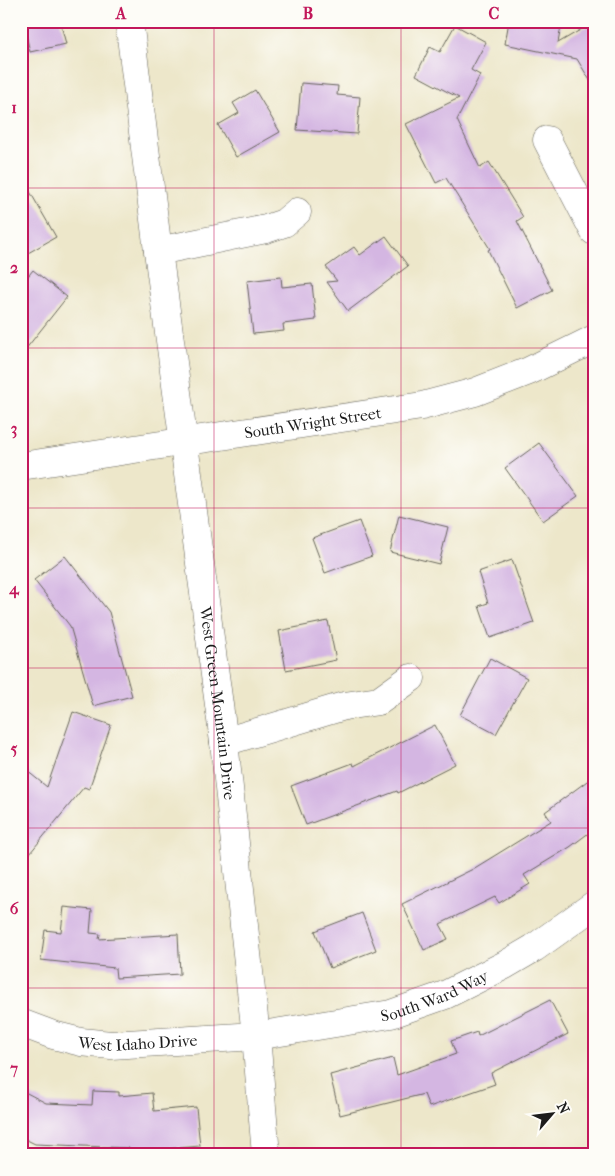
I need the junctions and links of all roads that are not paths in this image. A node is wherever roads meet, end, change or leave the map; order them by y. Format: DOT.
graph roads {
  1 [pos="129,21"];
  2 [pos="547,140"];
  3 [pos="297,212"];
  4 [pos="594,232"];
  5 [pos="158,251"];
  6 [pos="594,339"];
  7 [pos="184,442"];
  8 [pos="21,466"];
  9 [pos="411,678"];
  10 [pos="224,742"];
  11 [pos="594,904"];
  12 [pos="21,1023"];
  13 [pos="256,1036"];
  14 [pos="266,1155"];
  1 -- 5 [label="street, West Green Mountain Drive"];
  2 -- 4 [label="street"];
  3 -- 5 [label="street"];
  5 -- 7 [label="street, West Green Mountain Drive"];
  6 -- 7 [label="street, South Wright Street"];
  7 -- 8 [label="street, South Wright Street"];
  7 -- 10 [label="street, West Green Mountain Drive"];
  9 -- 10 [label="street"];
  10 -- 13 [label="street, West Green Mountain Drive"];
  11 -- 13 [label="street, South Ward Way"];
  12 -- 13 [label="street, West Idaho Drive"];
  13 -- 14 [label="street, West Green Mountain Drive"];
}
